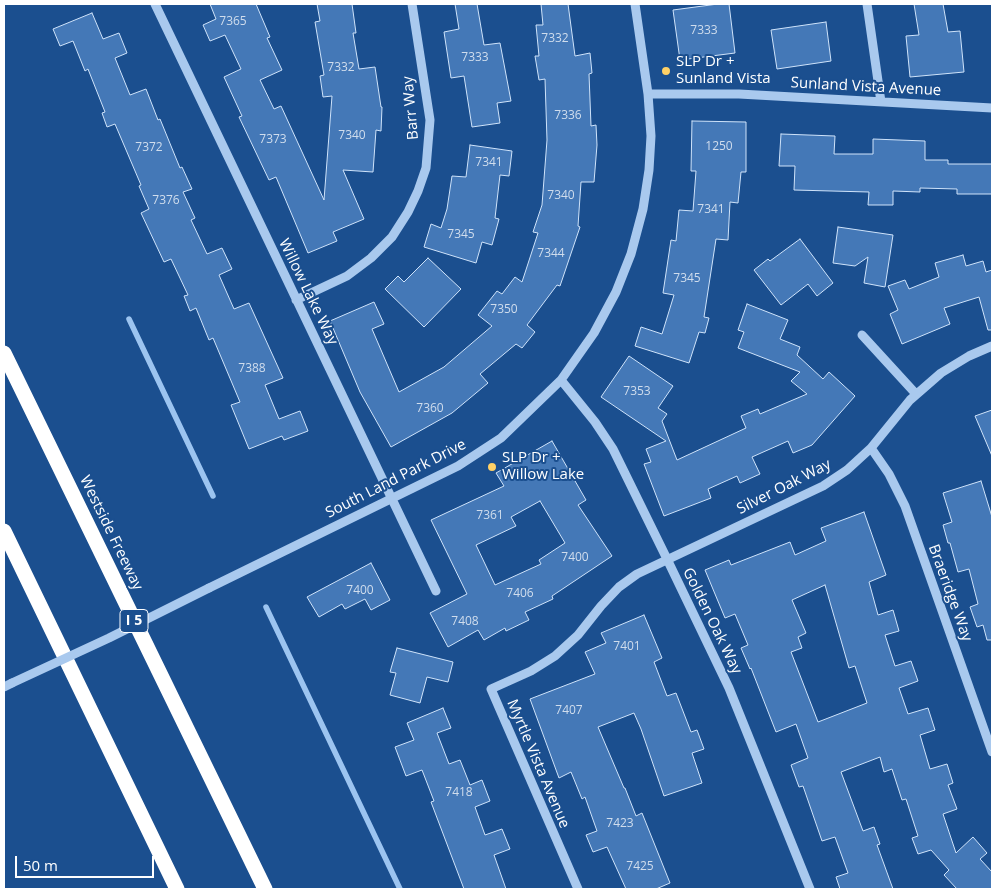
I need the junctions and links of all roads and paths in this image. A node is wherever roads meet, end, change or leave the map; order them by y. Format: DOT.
graph roads {
  1 [pos="155,4"];
  2 [pos="412,4"];
  3 [pos="635,4"];
  4 [pos="867,4"];
  5 [pos="648,94"];
  6 [pos="881,102"];
  7 [pos="992,108"];
  8 [pos="296,300"];
  9 [pos="862,335"];
  10 [pos="992,346"];
  11 [pos="4,353"];
  12 [pos="561,380"];
  13 [pos="916,394"];
  14 [pos="871,448"];
  15 [pos="391,499"];
  16 [pos="4,531"];
  17 [pos="667,559"];
  18 [pos="436,592"];
  19 [pos="8,685"];
  20 [pos="992,752"];
  21 [pos="176,889"];
  22 [pos="265,889"];
  23 [pos="578,889"];
  24 [pos="810,889"];
  1 -- 8 [label="street, Willow Lake Way"];
  2 -- 8 [label="street, Barr Way"];
  3 -- 5 [label="street, South Land Park Drive"];
  4 -- 6 [label="street"];
  5 -- 6 [label="street, Sunland Vista Avenue"];
  5 -- 12 [label="street, South Land Park Drive"];
  6 -- 7 [label="street, Sunland Vista Avenue"];
  8 -- 15 [label="street, Willow Lake Way"];
  9 -- 13 [label="street"];
  10 -- 13 [label="street, Silver Oak Way"];
  11 -- 22 [label="highway, Westside Freeway / I 5"];
  12 -- 15 [label="street, South Land Park Drive"];
  12 -- 17 [label="street, Golden Oak Way"];
  13 -- 14 [label="street, Silver Oak Way"];
  14 -- 17 [label="street, Silver Oak Way"];
  14 -- 20 [label="street, Braeridge Way"];
  15 -- 18 [label="street, Willow Lake Way"];
  15 -- 19 [label="street, South Land Park Drive, bridge"];
  16 -- 21 [label="highway"];
  17 -- 23 [label="street, Myrtle Vista Avenue"];
  17 -- 24 [label="street, Golden Oak Way"];
}
